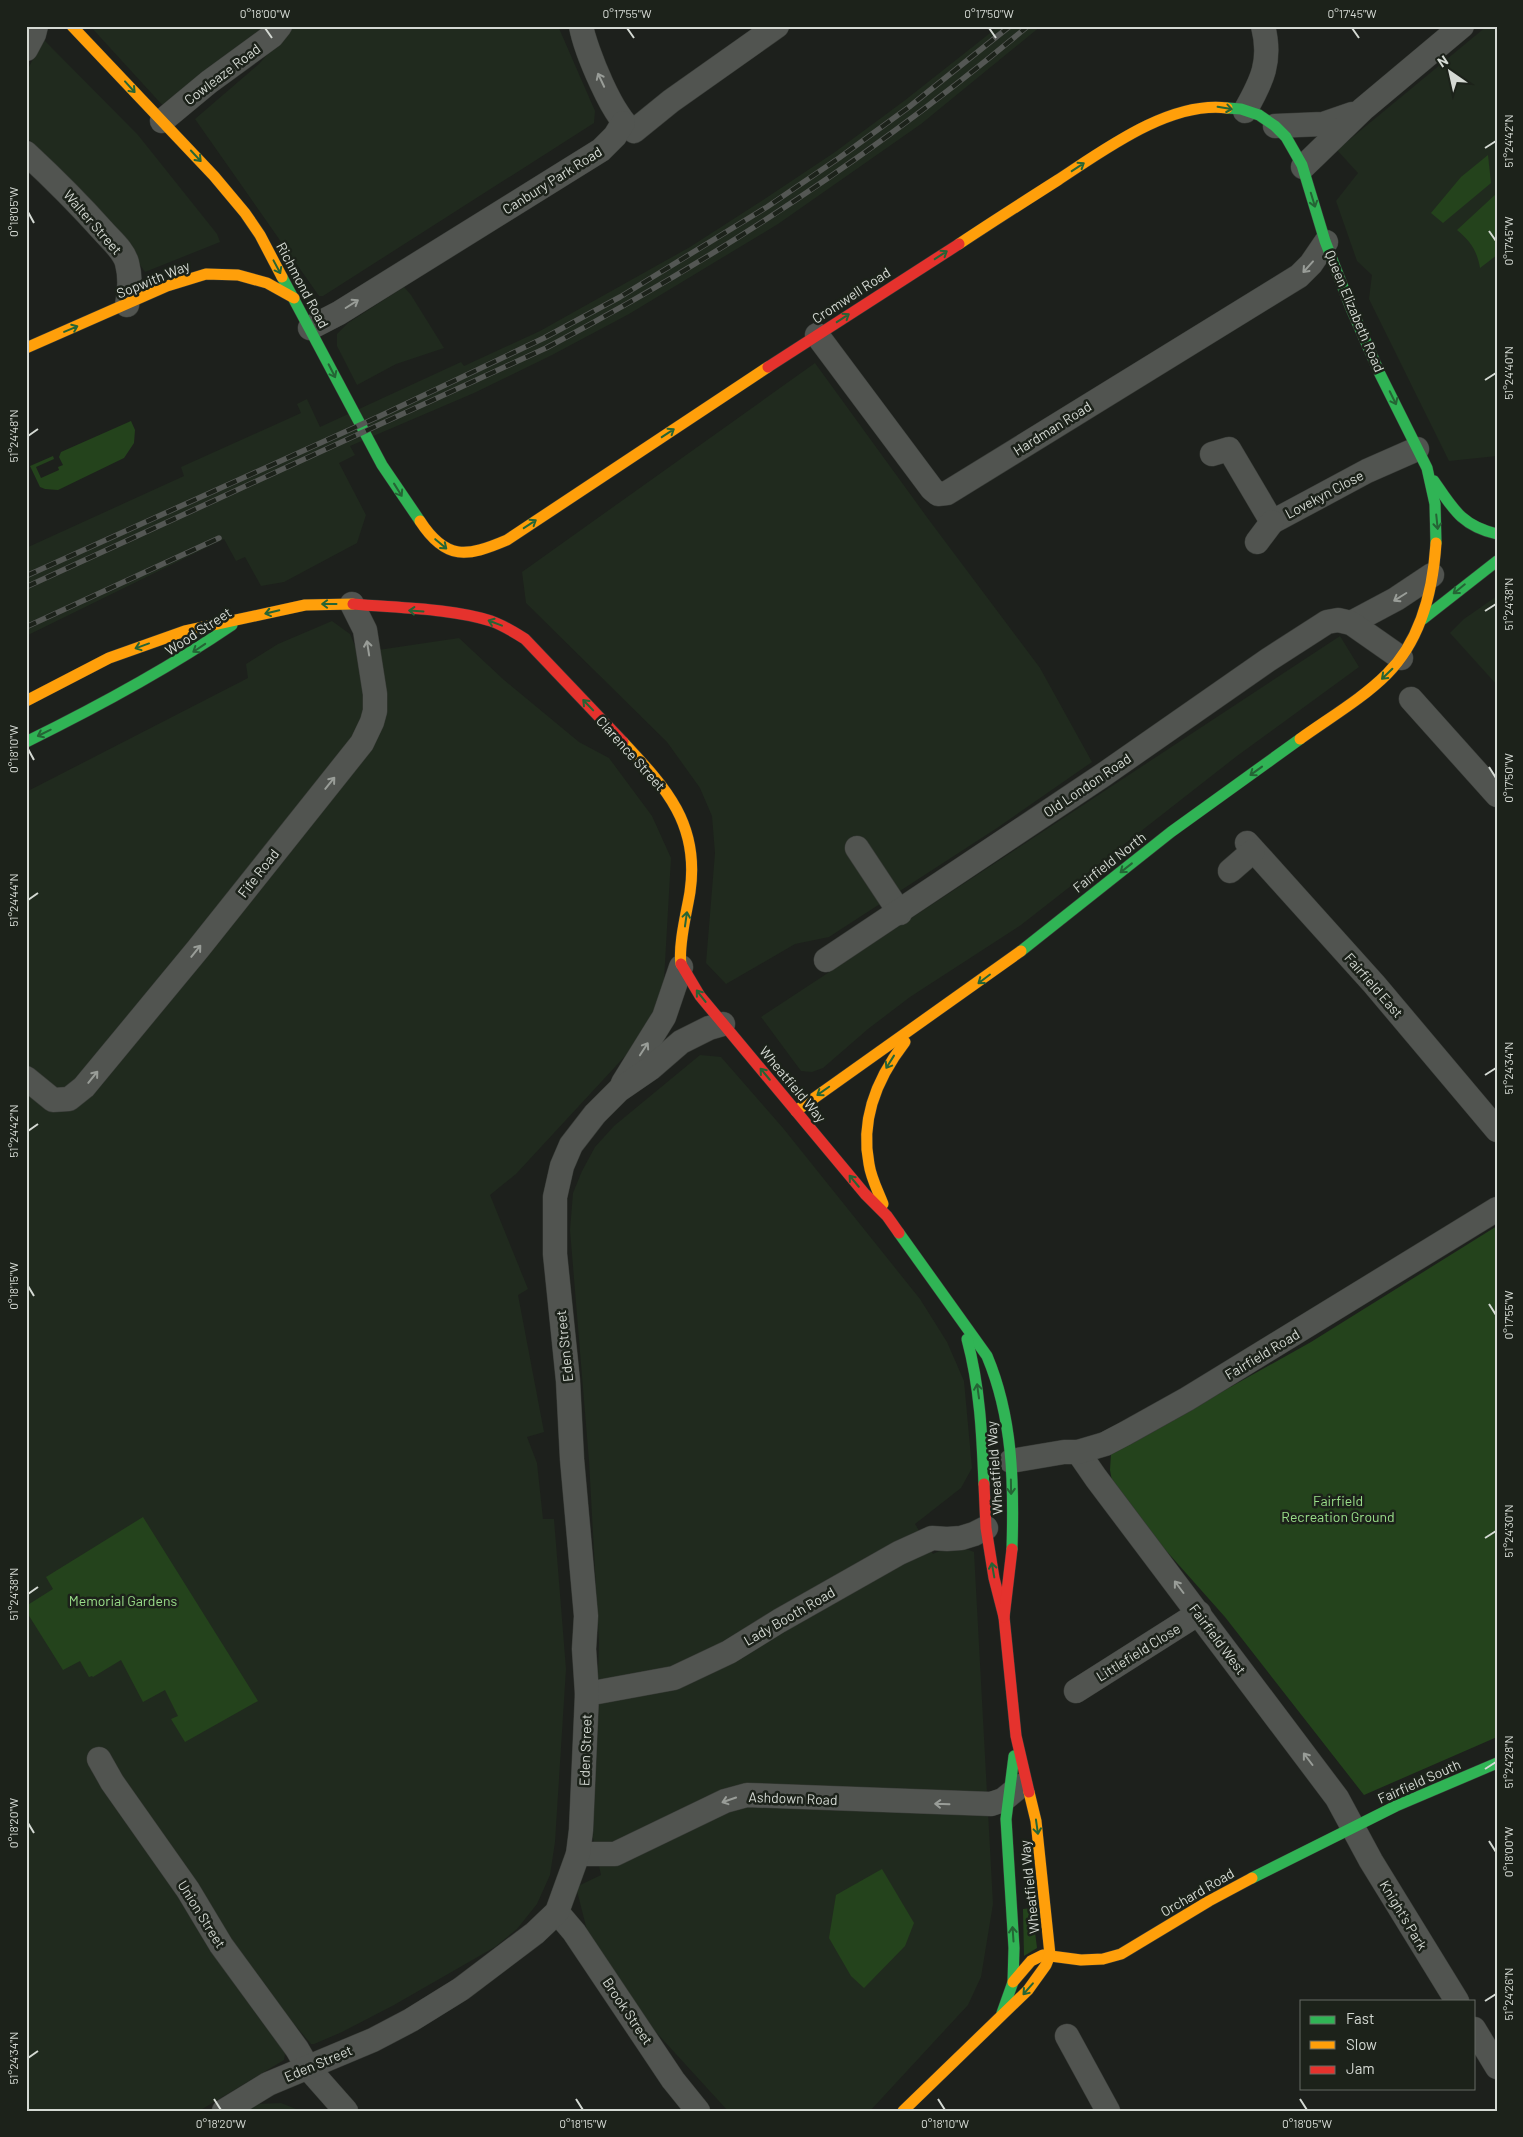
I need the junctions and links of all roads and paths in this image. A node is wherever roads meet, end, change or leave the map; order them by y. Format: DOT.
graph roads {
  1 [pos="36,26"];
  2 [pos="72,26"];
  3 [pos="280,26"];
  4 [pos="580,26"];
  5 [pos="777,26"];
  6 [pos="1263,26"];
  7 [pos="1462,26"];
  8 [pos="26,49"];
  9 [pos="1363,109"];
  10 [pos="1246,111"];
  11 [pos="162,121"];
  12 [pos="623,123"];
  13 [pos="1275,126"];
  14 [pos="26,153"];
  15 [pos="1303,167"];
  16 [pos="1326,242"];
  17 [pos="294,298"];
  18 [pos="127,305"];
  19 [pos="310,328"];
  20 [pos="817,335"];
  21 [pos="26,348"];
  22 [pos="1417,449"];
  23 [pos="1212,454"];
  24 [pos="1429,473"];
  25 [pos="1272,522"];
  26 [pos="1497,534"];
  27 [pos="1257,542"];
  28 [pos="488,548"];
  29 [pos="1497,561"];
  30 [pos="1432,575"];
  31 [pos="352,604"];
  32 [pos="463,614"];
  33 [pos="1423,619"];
  34 [pos="239,620"];
  35 [pos="1351,623"];
  36 [pos="1401,658"];
  37 [pos="1411,699"];
  38 [pos="26,701"];
  39 [pos="26,742"];
  40 [pos="1497,795"];
  41 [pos="857,848"];
  42 [pos="1230,871"];
  43 [pos="900,913"];
  44 [pos="826,960"];
  45 [pos="681,967"];
  46 [pos="723,1024"];
  47 [pos="921,1025"];
  48 [pos="26,1078"];
  49 [pos="619,1090"];
  50 [pos="796,1111"];
  51 [pos="1497,1130"];
  52 [pos="555,1197"];
  53 [pos="1497,1209"];
  54 [pos="887,1216"];
  55 [pos="964,1327"];
  56 [pos="1078,1452"];
  57 [pos="1011,1461"];
  58 [pos="986,1528"];
  59 [pos="1199,1613"];
  60 [pos="1004,1617"];
  61 [pos="1076,1691"];
  62 [pos="587,1694"];
  63 [pos="1016,1736"];
  64 [pos="99,1759"];
  65 [pos="1497,1762"];
  66 [pos="1008,1799"];
  67 [pos="1355,1827"];
  68 [pos="578,1854"];
  69 [pos="557,1912"];
  70 [pos="1050,1954"];
  71 [pos="1012,1982"];
  72 [pos="1456,2000"];
  73 [pos="1000,2019"];
  74 [pos="1476,2033"];
  75 [pos="1067,2036"];
  76 [pos="1497,2067"];
  77 [pos="308,2068"];
  78 [pos="912,2106"];
  79 [pos="224,2111"];
  80 [pos="346,2111"];
  81 [pos="698,2111"];
  82 [pos="904,2111"];
  83 [pos="1108,2111"];
  1 -- 8 [label="street"];
  2 -- 11 [label="main road, Richmond Road, one-way"];
  3 -- 11 [label="street, Cowleaze Road"];
  12 -- 4 [label="street, one-way"];
  5 -- 12 [label="street"];
  6 -- 10 [label="street"];
  7 -- 9 [label="street"];
  9 -- 13 [label="street"];
  9 -- 15 [label="street"];
  10 -- 13 [label="main road, Queen Elizabeth Road"];
  20 -- 10 [label="main road, Cromwell Road, one-way"];
  11 -- 17 [label="main road, Richmond Road, one-way"];
  19 -- 12 [label="street, Canbury Park Road, one-way"];
  13 -- 15 [label="main road, Queen Elizabeth Road"];
  14 -- 18 [label="street, Walter Street"];
  15 -- 16 [label="main road, Queen Elizabeth Road, one-way"];
  16 -- 20 [label="street, Hardman Road, one-way"];
  16 -- 22 [label="main road, Queen Elizabeth Road, one-way"];
  17 -- 18 [label="main road, Sopwith Way"];
  17 -- 19 [label="main road, Richmond Road"];
  21 -- 18 [label="main road, Sopwith Way, one-way"];
  19 -- 28 [label="main road, Richmond Road, one-way"];
  28 -- 20 [label="main road, Cromwell Road, one-way"];
  22 -- 24 [label="main road, Queen Elizabeth Road"];
  22 -- 25 [label="street, Lovekyn Close"];
  23 -- 25 [label="street, Lovekyn Close"];
  24 -- 26 [label="main road"];
  24 -- 30 [label="main road, Queen Elizabeth Road, one-way"];
  25 -- 27 [label="street"];
  29 -- 33 [label="main road, one-way"];
  30 -- 33 [label="main road, Queen Elizabeth Road"];
  30 -- 35 [label="street, Old London Road, one-way"];
  32 -- 31 [label="main road, Wood Street, one-way"];
  31 -- 34 [label="main road, Wood Street, one-way"];
  48 -- 31 [label="street, Fife Road, one-way"];
  45 -- 32 [label="main road, Clarence Street, one-way"];
  33 -- 36 [label="main road, Fairfield North"];
  34 -- 38 [label="main road, one-way"];
  34 -- 39 [label="main road, Wood Street, one-way"];
  35 -- 36 [label="street"];
  35 -- 43 [label="street, Old London Road"];
  36 -- 47 [label="main road, Fairfield North, one-way"];
  37 -- 40 [label="street"];
  41 -- 43 [label="street"];
  42 -- 51 [label="street, Fairfield East"];
  43 -- 44 [label="street, Old London Road"];
  46 -- 45 [label="main road, Wheatfield Way, one-way"];
  49 -- 45 [label="street, Clarence Street, one-way"];
  46 -- 49 [label="street, Clarence Street"];
  50 -- 46 [label="main road, Wheatfield Way, one-way"];
  47 -- 50 [label="main road, Fairfield North, one-way"];
  47 -- 54 [label="main road, Wheatfield Way, one-way"];
  49 -- 52 [label="street, Clarence Street"];
  54 -- 50 [label="main road, Wheatfield Way, one-way"];
  52 -- 62 [label="street, Eden Street"];
  53 -- 56 [label="street, Fairfield Road"];
  54 -- 55 [label="main road, Wheatfield Way"];
  55 -- 57 [label="main road, Wheatfield Way"];
  58 -- 55 [label="main road, Wheatfield Way, one-way"];
  56 -- 57 [label="street, Fairfield Road"];
  59 -- 56 [label="street, Fairfield West, one-way"];
  57 -- 60 [label="main road, Wheatfield Way, one-way"];
  60 -- 58 [label="main road, Wheatfield Way, one-way"];
  58 -- 62 [label="street, Lady Booth Road"];
  59 -- 61 [label="street, Littlefield Close"];
  67 -- 59 [label="street, Fairfield West, one-way"];
  60 -- 63 [label="main road, Wheatfield Way"];
  62 -- 68 [label="street, Eden Street"];
  63 -- 66 [label="main road, Wheatfield Way"];
  63 -- 66 [label="main road, Wheatfield Way"];
  64 -- 77 [label="street, Union Street"];
  65 -- 67 [label="main road, Fairfield South"];
  66 -- 68 [label="street, Ashdown Road, one-way"];
  66 -- 70 [label="main road, Wheatfield Way, one-way"];
  71 -- 66 [label="main road, Wheatfield Way, one-way"];
  67 -- 70 [label="main road, Orchard Road"];
  67 -- 72 [label="street, Knight's Park"];
  68 -- 69 [label="street, Eden Street"];
  69 -- 77 [label="street, Eden Street"];
  69 -- 81 [label="street, Brook Street"];
  70 -- 71 [label="main road"];
  70 -- 73 [label="main road, Wheatfield Way, one-way"];
  71 -- 73 [label="main road, Wheatfield Way"];
  73 -- 78 [label="main road, Wheatfield Way"];
  74 -- 76 [label="street"];
  75 -- 83 [label="street"];
  77 -- 79 [label="street, Eden Street"];
  77 -- 80 [label="street, Union Street"];
  78 -- 82 [label="main road, Wheatfield Way"];
}
